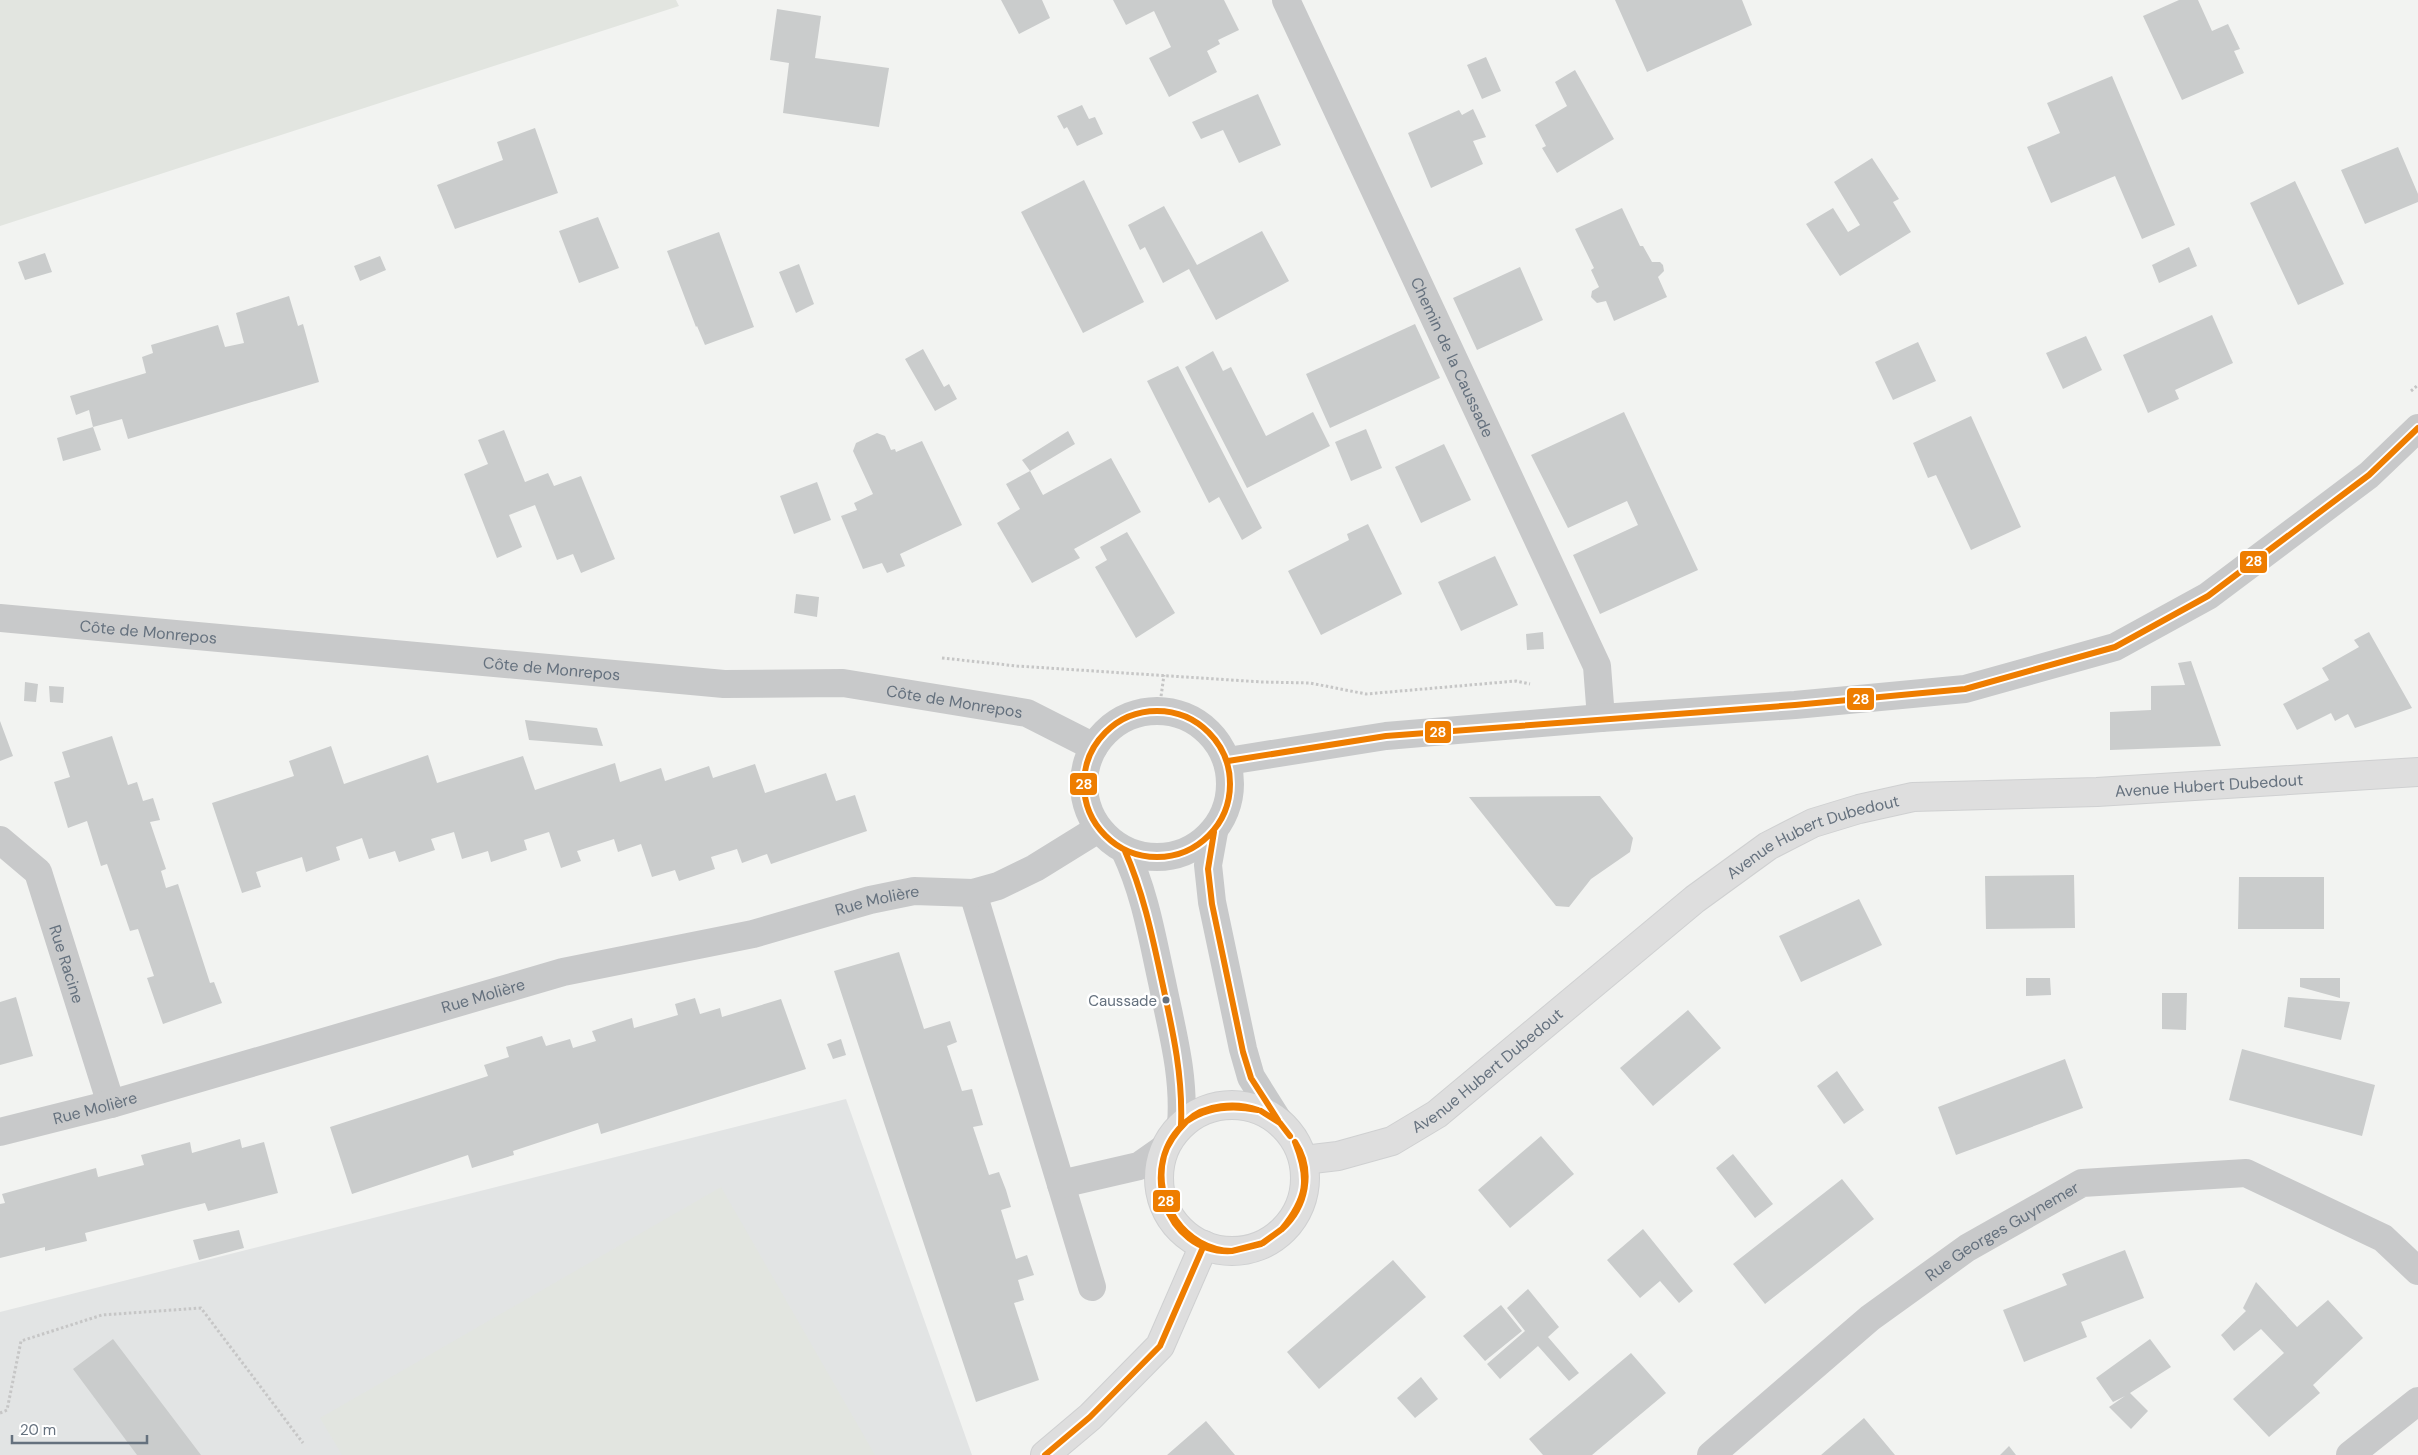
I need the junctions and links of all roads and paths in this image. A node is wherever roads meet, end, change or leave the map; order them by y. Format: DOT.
graph roads {
  1 [pos="1286,0"];
  2 [pos="2418,384"];
  3 [pos="2404,397"];
  4 [pos="2418,428"];
  5 [pos="0,618"];
  6 [pos="936,657"];
  7 [pos="1164,675"];
  8 [pos="1534,684"];
  9 [pos="1160,711"];
  10 [pos="1601,718"];
  11 [pos="1094,747"];
  12 [pos="1228,761"];
  13 [pos="2418,772"];
  14 [pos="1098,829"];
  15 [pos="1214,832"];
  16 [pos="0,840"];
  17 [pos="1125,851"];
  18 [pos="973,893"];
  19 [pos="111,1104"];
  20 [pos="1278,1120"];
  21 [pos="0,1132"];
  22 [pos="1174,1136"];
  23 [pos="1304,1160"];
  24 [pos="1061,1184"];
  25 [pos="1204,1246"];
  26 [pos="2418,1272"];
  27 [pos="1092,1287"];
  28 [pos="2418,1401"];
  29 [pos="0,1414"];
  30 [pos="303,1443"];
  31 [pos="1044,1455"];
  32 [pos="1711,1455"];
  33 [pos="2350,1455"];
  1 -- 10 [label="street, Chemin de la Caussade"];
  2 -- 3 [label="path"];
  4 -- 10 [label="street"];
  5 -- 11 [label="street, Côte de Monrepos"];
  6 -- 7 [label="path"];
  7 -- 8 [label="path"];
  7 -- 9 [label="path"];
  9 -- 11 [label="street"];
  9 -- 12 [label="street"];
  10 -- 12 [label="street"];
  11 -- 14 [label="street"];
  12 -- 15 [label="street"];
  13 -- 23 [label="main road, Avenue Hubert Dubedout"];
  14 -- 17 [label="street"];
  14 -- 18 [label="street, Rue Molière"];
  15 -- 17 [label="street"];
  15 -- 20 [label="street"];
  16 -- 19 [label="street, Rue Racine"];
  17 -- 22 [label="street"];
  18 -- 19 [label="street, Rue Molière"];
  18 -- 24 [label="street"];
  19 -- 21 [label="street, Rue Molière"];
  20 -- 22 [label="main road"];
  20 -- 23 [label="main road"];
  22 -- 24 [label="street"];
  22 -- 25 [label="main road"];
  23 -- 25 [label="main road"];
  24 -- 27 [label="street"];
  25 -- 31 [label="main road"];
  26 -- 32 [label="street, Rue Georges Guynemer"];
  28 -- 33 [label="street"];
  29 -- 30 [label="path"];
}
